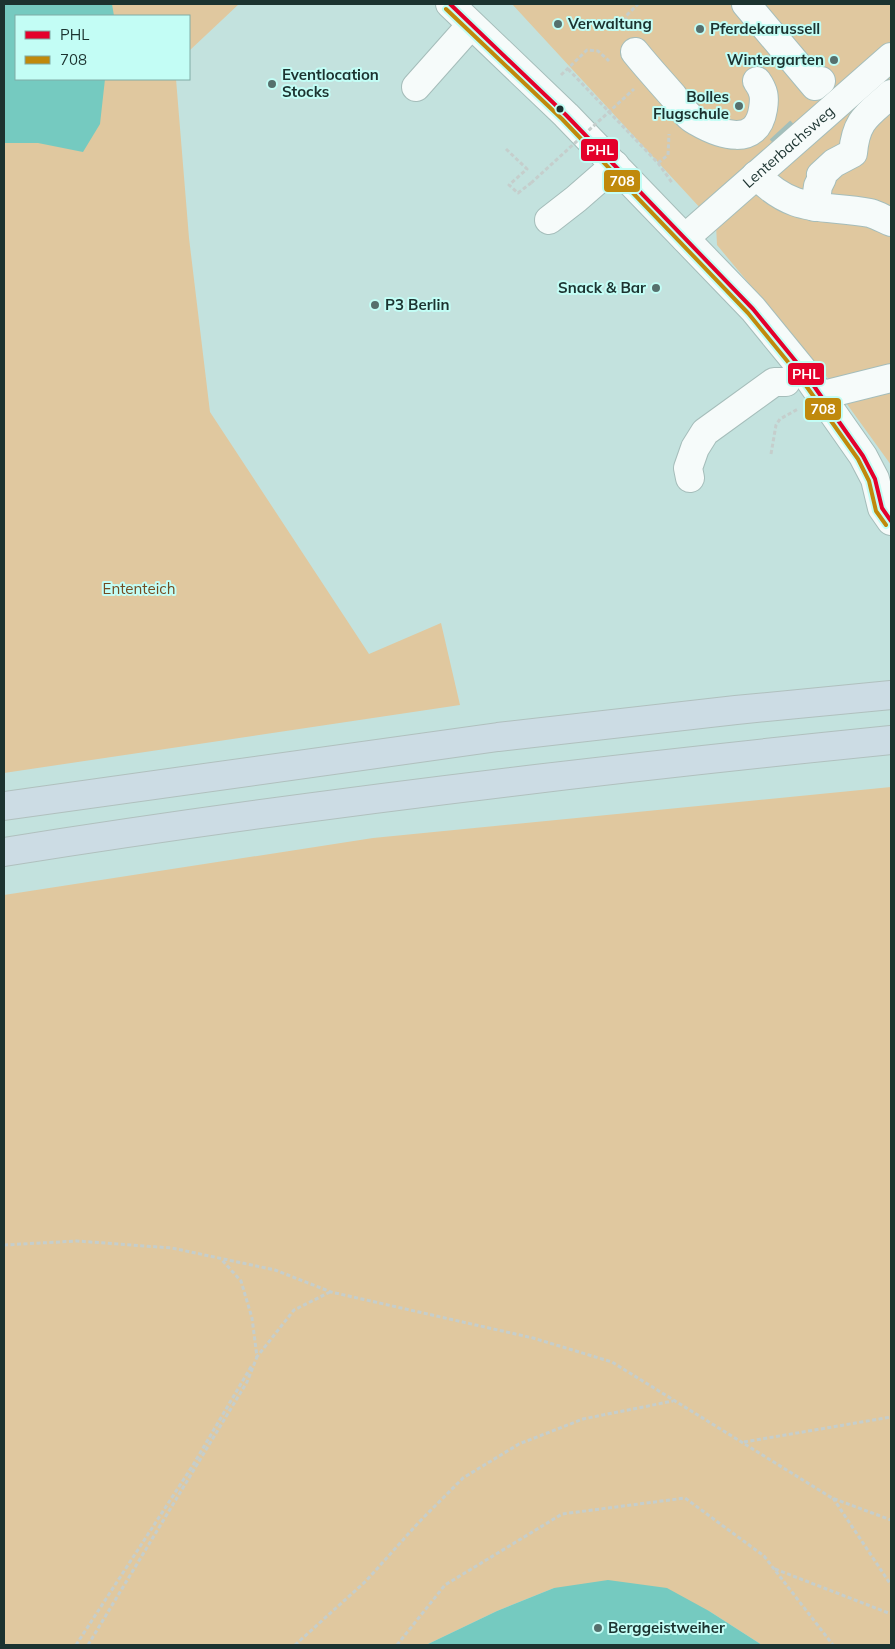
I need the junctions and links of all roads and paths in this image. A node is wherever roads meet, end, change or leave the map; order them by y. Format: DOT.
graph roads {
  1 [pos="450,4"];
  2 [pos="746,4"];
  3 [pos="471,25"];
  4 [pos="635,52"];
  5 [pos="891,57"];
  6 [pos="607,59"];
  7 [pos="821,82"];
  8 [pos="416,87"];
  9 [pos="634,89"];
  10 [pos="765,91"];
  11 [pos="891,94"];
  12 [pos="506,149"];
  13 [pos="668,155"];
  14 [pos="615,165"];
  15 [pos="756,175"];
  16 [pos="804,204"];
  17 [pos="550,220"];
  18 [pos="891,222"];
  19 [pos="685,238"];
  20 [pos="794,375"];
  21 [pos="891,378"];
  22 [pos="819,396"];
  23 [pos="771,454"];
  24 [pos="690,478"];
  25 [pos="883,485"];
  26 [pos="891,521"];
  27 [pos="891,694"];
  28 [pos="891,740"];
  29 [pos="4,806"];
  30 [pos="4,852"];
  31 [pos="4,1246"];
  32 [pos="221,1259"];
  33 [pos="331,1292"];
  34 [pos="257,1357"];
  35 [pos="674,1401"];
  36 [pos="891,1417"];
  37 [pos="743,1442"];
  38 [pos="832,1498"];
  39 [pos="891,1520"];
  40 [pos="774,1568"];
  41 [pos="891,1585"];
  42 [pos="891,1614"];
  43 [pos="76,1645"];
  44 [pos="88,1645"];
  45 [pos="295,1645"];
  46 [pos="397,1645"];
  47 [pos="833,1645"];
  1 -- 3 [label="street"];
  2 -- 7 [label="street"];
  3 -- 8 [label="street"];
  3 -- 14 [label="street"];
  4 -- 10 [label="street"];
  5 -- 15 [label="street, Lenterbachsweg"];
  6 -- 13 [label="path"];
  9 -- 12 [label="path, bridge"];
  11 -- 16 [label="street"];
  14 -- 17 [label="street"];
  14 -- 19 [label="street"];
  15 -- 16 [label="street"];
  15 -- 19 [label="street, Lenterbachsweg"];
  16 -- 18 [label="street"];
  19 -- 20 [label="street"];
  20 -- 22 [label="street"];
  20 -- 24 [label="street"];
  21 -- 22 [label="street"];
  22 -- 23 [label="path"];
  22 -- 25 [label="street"];
  25 -- 26 [label="street"];
  27 -- 29 [label="highway"];
  28 -- 30 [label="highway"];
  31 -- 32 [label="path"];
  32 -- 33 [label="path"];
  32 -- 34 [label="path"];
  33 -- 34 [label="path"];
  33 -- 35 [label="path"];
  34 -- 43 [label="path"];
  34 -- 44 [label="path"];
  35 -- 37 [label="path"];
  35 -- 45 [label="path"];
  36 -- 37 [label="path"];
  37 -- 38 [label="path"];
  38 -- 39 [label="path"];
  38 -- 41 [label="path"];
  40 -- 42 [label="path"];
  40 -- 46 [label="path"];
  40 -- 47 [label="path"];
}
